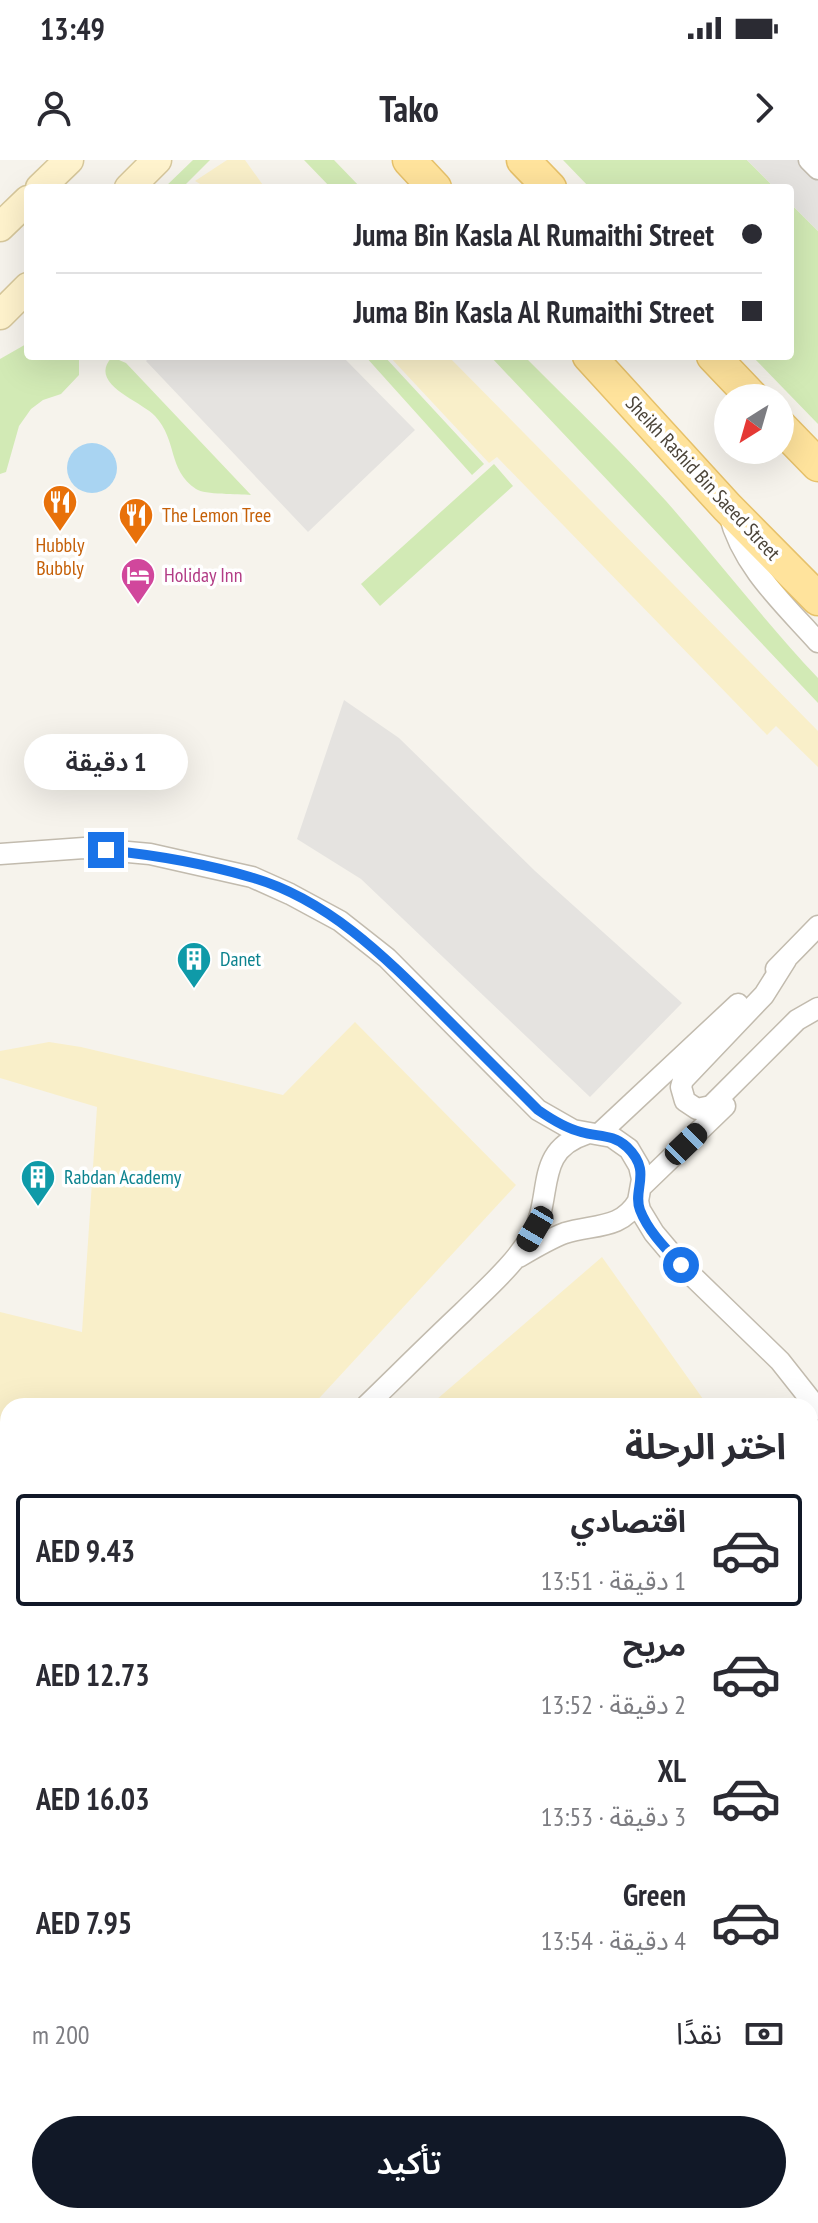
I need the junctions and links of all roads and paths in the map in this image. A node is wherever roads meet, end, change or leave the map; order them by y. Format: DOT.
graph roads {
  1 [pos="69,160"];
  2 [pos="157,160"];
  3 [pos="409,160"];
  4 [pos="523,160"];
  5 [pos="809,160"];
  6 [pos="818,169"];
  7 [pos="44,184"];
  8 [pos="133,184"];
  9 [pos="431,184"];
  10 [pos="546,184"];
  11 [pos="24,204"];
  12 [pos="0,227"];
  13 [pos="24,291"];
  14 [pos="0,315"];
  15 [pos="593,360"];
  16 [pos="717,360"];
  17 [pos="740,384"];
  18 [pos="794,440"];
  19 [pos="818,465"];
  20 [pos="727,507"];
  21 [pos="818,599"];
  22 [pos="818,642"];
  23 [pos="0,854"];
  24 [pos="818,926"];
  25 [pos="786,960"];
  26 [pos="818,1008"];
  27 [pos="818,1015"];
  28 [pos="593,1134"];
  29 [pos="640,1194"];
  30 [pos="519,1257"];
  31 [pos="374,1398"];
  32 [pos="809,1398"];
  1 -- 7 [label="main road"];
  2 -- 8 [label="main road"];
  3 -- 9 [label="main road"];
  4 -- 10 [label="main road"];
  5 -- 6 [label="street"];
  11 -- 12 [label="main road"];
  13 -- 14 [label="main road"];
  15 -- 20 [label="main road, Sheikh Rashid Bin Saeed Street"];
  16 -- 17 [label="main road"];
  18 -- 19 [label="main road"];
  20 -- 21 [label="main road, Sheikh Rashid Bin Saeed Street"];
  20 -- 22 [label="street"];
  23 -- 28 [label="street"];
  24 -- 25 [label="street"];
  25 -- 26 [label="street"];
  25 -- 28 [label="street"];
  27 -- 29 [label="street"];
  28 -- 29 [label="street"];
  28 -- 30 [label="street"];
  29 -- 30 [label="street"];
  29 -- 32 [label="street"];
  30 -- 31 [label="street"];
}
